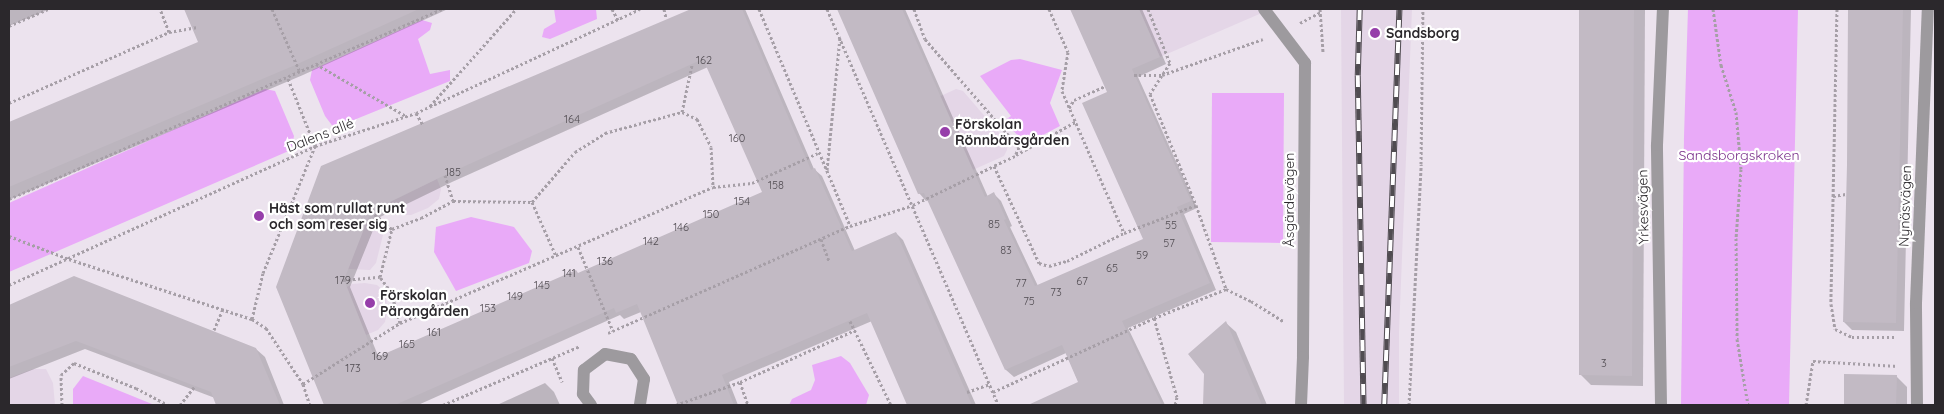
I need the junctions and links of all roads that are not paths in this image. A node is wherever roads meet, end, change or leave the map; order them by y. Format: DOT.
graph roads {
  1 [pos="1264,9"];
  2 [pos="1663,9"];
  3 [pos="1928,9"];
  4 [pos="591,405"];
  5 [pos="640,405"];
  6 [pos="1301,405"];
  7 [pos="1661,405"];
  8 [pos="1917,405"];
  1 -- 6 [label="street, Åsgärdevägen"];
  2 -- 7 [label="street, Yrkesvägen"];
  3 -- 8 [label="street, Nynäsvägen"];
  4 -- 5 [label="street"];
}
